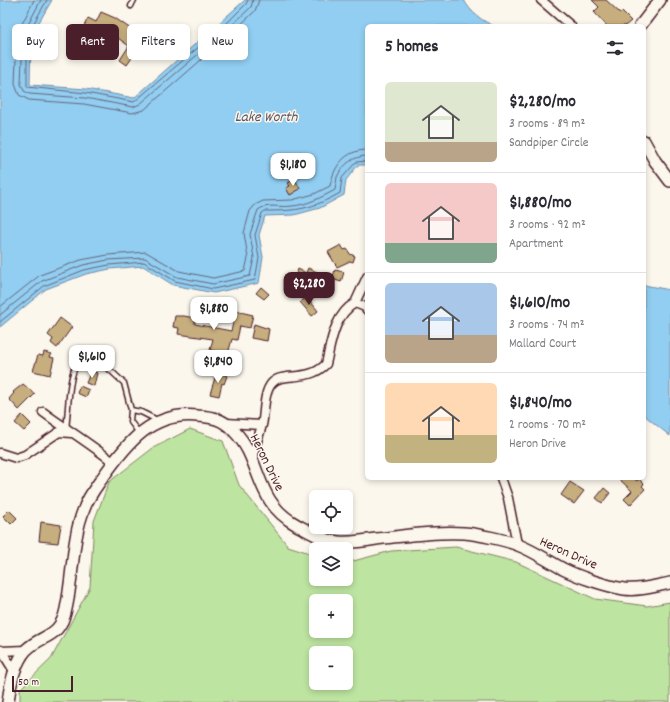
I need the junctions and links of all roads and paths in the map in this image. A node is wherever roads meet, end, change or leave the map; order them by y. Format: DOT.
graph roads {
  1 [pos="134,0"];
  2 [pos="541,0"];
  3 [pos="660,0"];
  4 [pos="131,6"];
  5 [pos="569,24"];
  6 [pos="642,24"];
  7 [pos="646,145"];
  8 [pos="670,181"];
  9 [pos="365,280"];
  10 [pos="355,302"];
  11 [pos="365,307"];
  12 [pos="131,410"];
  13 [pos="43,412"];
  14 [pos="159,421"];
  15 [pos="226,423"];
  16 [pos="262,425"];
  17 [pos="69,431"];
  18 [pos="139,434"];
  19 [pos="0,452"];
  20 [pos="252,458"];
  21 [pos="113,462"];
  22 [pos="502,480"];
  23 [pos="517,544"];
  24 [pos="670,583"];
  25 [pos="0,650"];
  26 [pos="26,650"];
  27 [pos="14,671"];
  28 [pos="8,702"];
  1 -- 4 [label="lane"];
  2 -- 5 [label="street"];
  3 -- 6 [label="street"];
  7 -- 8 [label="street"];
  9 -- 10 [label="street"];
  10 -- 11 [label="street"];
  10 -- 16 [label="street"];
  12 -- 14 [label="lane"];
  12 -- 17 [label="lane"];
  12 -- 18 [label="lane"];
  13 -- 17 [label="street"];
  14 -- 15 [label="street, Heron Drive"];
  14 -- 18 [label="street, Heron Drive"];
  15 -- 16 [label="street"];
  15 -- 20 [label="street, Heron Drive"];
  16 -- 20 [label="street"];
  17 -- 19 [label="street"];
  17 -- 21 [label="street"];
  18 -- 21 [label="street, Heron Drive"];
  20 -- 23 [label="street, Heron Drive"];
  21 -- 26 [label="street, Heron Drive"];
  22 -- 23 [label="street"];
  23 -- 24 [label="street, Heron Drive"];
  25 -- 26 [label="street"];
  25 -- 27 [label="street"];
  26 -- 27 [label="street, Heron Drive"];
  27 -- 28 [label="street, Heron Drive"];
}
